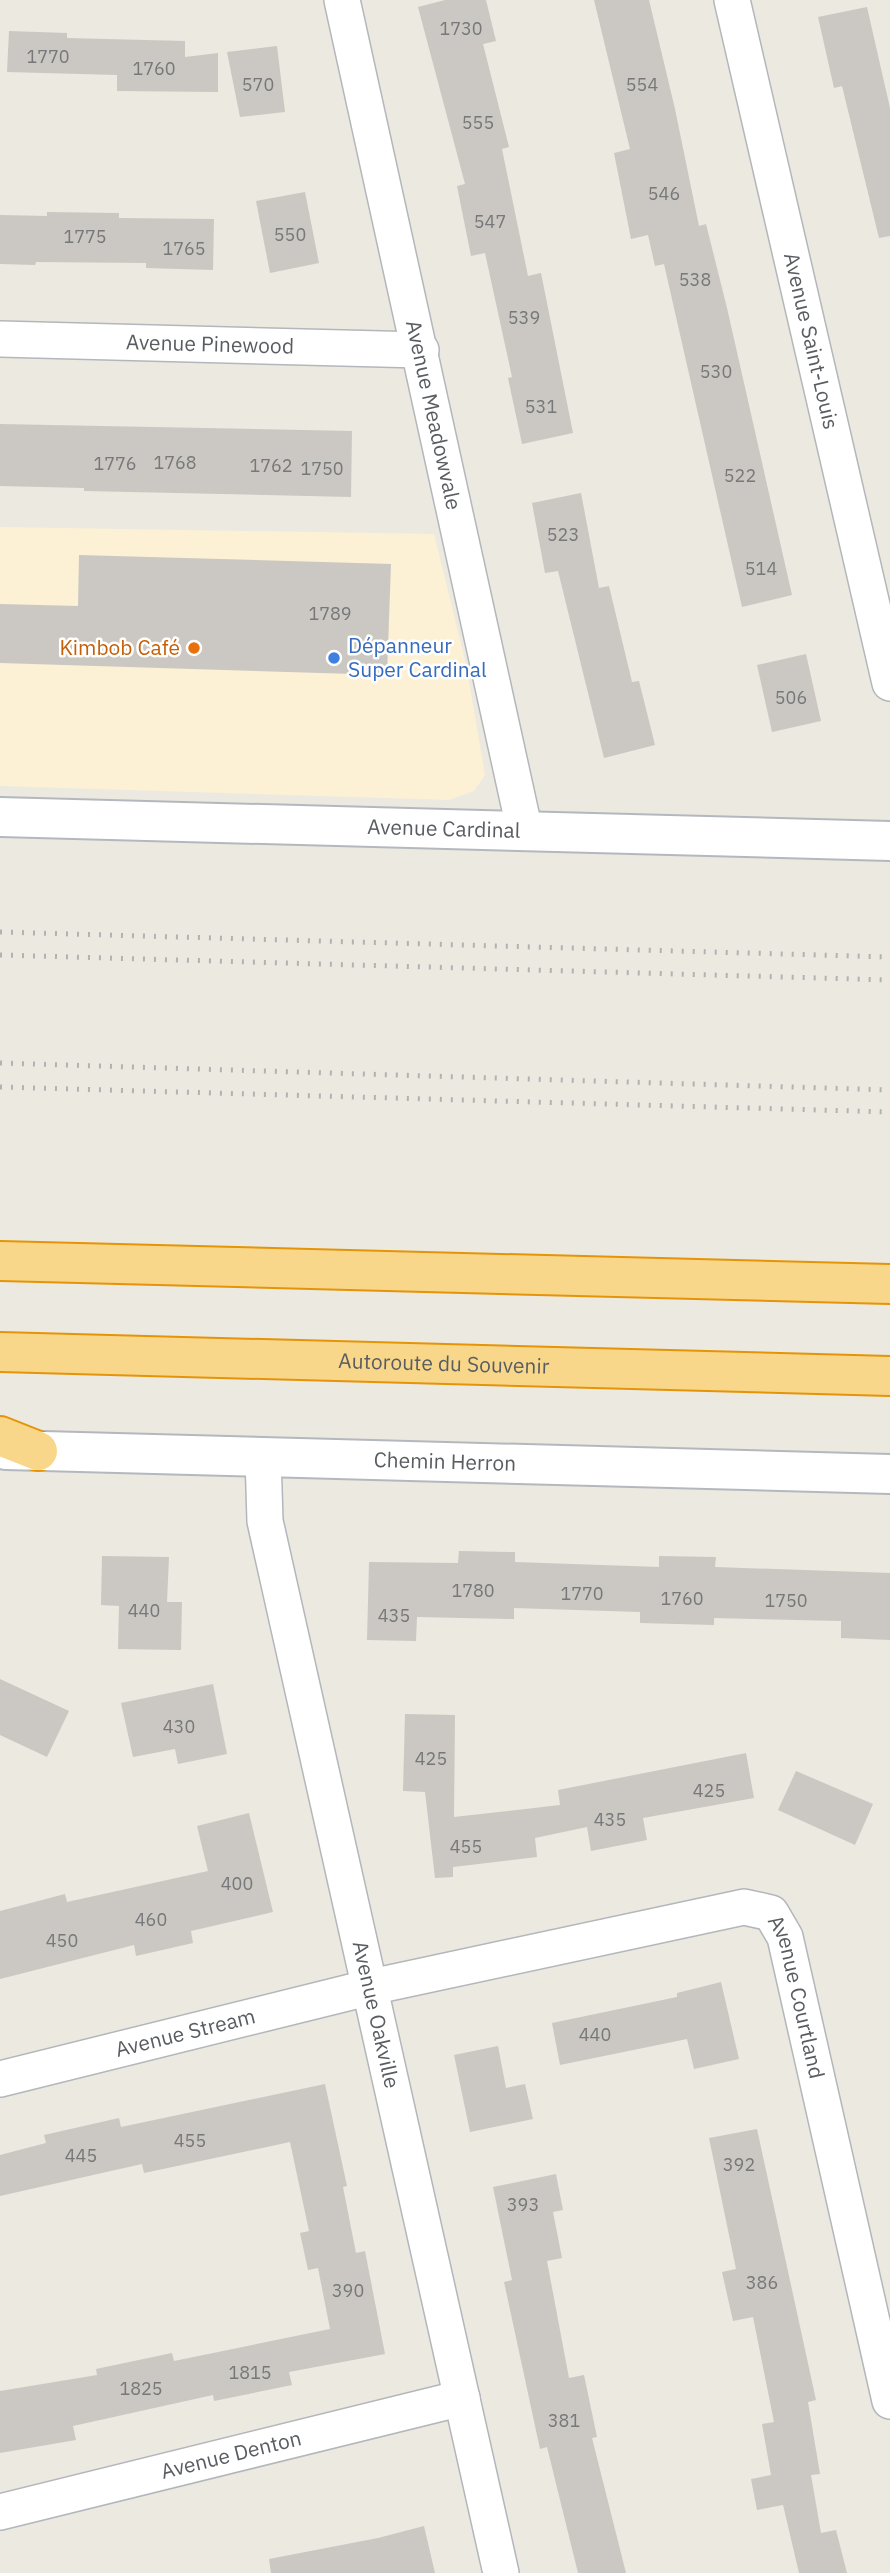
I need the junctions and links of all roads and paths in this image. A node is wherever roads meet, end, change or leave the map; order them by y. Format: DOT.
graph roads {
  1 [pos="342,0"];
  2 [pos="732,0"];
  3 [pos="0,339"];
  4 [pos="421,349"];
  5 [pos="890,683"];
  6 [pos="0,817"];
  7 [pos="525,832"];
  8 [pos="890,841"];
  9 [pos="0,1261"];
  10 [pos="890,1284"];
  11 [pos="0,1352"];
  12 [pos="890,1376"];
  13 [pos="0,1436"];
  14 [pos="0,1450"];
  15 [pos="38,1451"];
  16 [pos="263,1457"];
  17 [pos="890,1474"];
  18 [pos="371,1987"];
  19 [pos="0,2079"];
  20 [pos="462,2398"];
  21 [pos="890,2401"];
  22 [pos="0,2512"];
  23 [pos="501,2573"];
  1 -- 4 [label="street, Avenue Meadowvale"];
  2 -- 5 [label="street, Avenue Saint-Louis"];
  3 -- 4 [label="street, Avenue Pinewood"];
  4 -- 7 [label="street, Avenue Meadowvale"];
  6 -- 7 [label="main road, Avenue Cardinal"];
  7 -- 8 [label="main road, Avenue Cardinal"];
  9 -- 10 [label="highway"];
  11 -- 12 [label="highway, Autoroute du Souvenir"];
  13 -- 15 [label="highway"];
  14 -- 15 [label="main road, Chemin Herron"];
  15 -- 16 [label="main road, Chemin Herron"];
  16 -- 17 [label="main road, Chemin Herron"];
  16 -- 18 [label="street, Avenue Oakville"];
  18 -- 19 [label="street, Avenue Stream"];
  18 -- 20 [label="street, Avenue Oakville"];
  18 -- 21 [label="street, Avenue Courtland"];
  20 -- 22 [label="street, Avenue Denton"];
  20 -- 23 [label="street, Avenue Oakville"];
}
